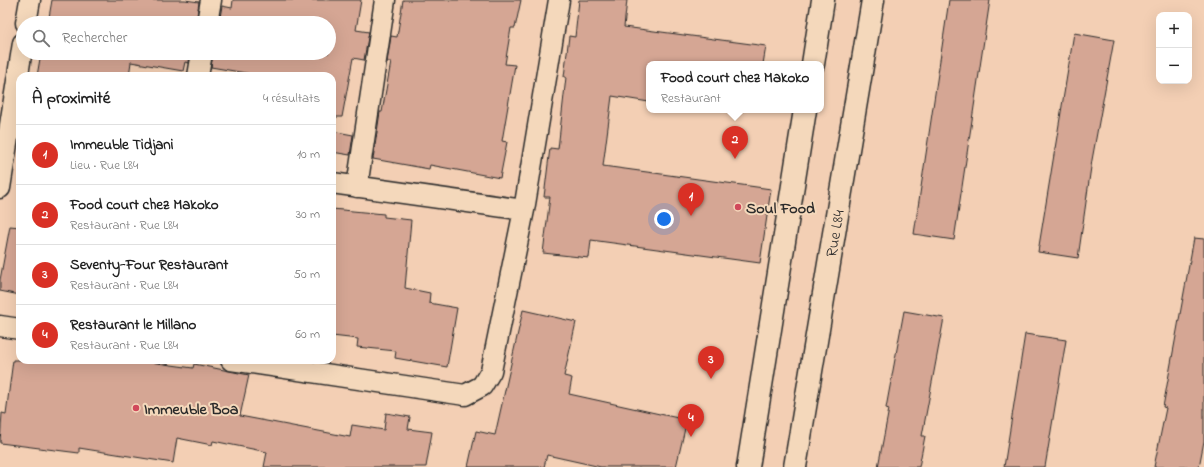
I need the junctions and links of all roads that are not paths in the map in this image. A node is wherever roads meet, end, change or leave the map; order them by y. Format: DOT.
graph roads {
  1 [pos="30,0"];
  2 [pos="211,0"];
  3 [pos="385,0"];
  4 [pos="559,0"];
  5 [pos="823,0"];
  6 [pos="873,0"];
  7 [pos="27,16"];
  8 [pos="208,16"];
  9 [pos="20,60"];
  10 [pos="201,60"];
  11 [pos="813,61"];
  12 [pos="19,72"];
  13 [pos="199,72"];
  14 [pos="16,90"];
  15 [pos="805,113"];
  16 [pos="9,136"];
  17 [pos="336,184"];
  18 [pos="356,186"];
  19 [pos="0,188"];
  20 [pos="524,210"];
  21 [pos="0,326"];
  22 [pos="16,328"];
  23 [pos="259,364"];
  24 [pos="748,467"];
  25 [pos="795,467"];
  1 -- 7 [label="street"];
  2 -- 8 [label="street"];
  3 -- 18 [label="street"];
  4 -- 20 [label="street"];
  5 -- 11 [label="main road"];
  6 -- 25 [label="main road, Rue L84"];
  9 -- 12 [label="street"];
  10 -- 13 [label="street"];
  14 -- 16 [label="street"];
  15 -- 24 [label="main road"];
  16 -- 19 [label="street"];
  17 -- 18 [label="street"];
  18 -- 20 [label="street"];
  20 -- 23 [label="street"];
  21 -- 22 [label="street"];
}
